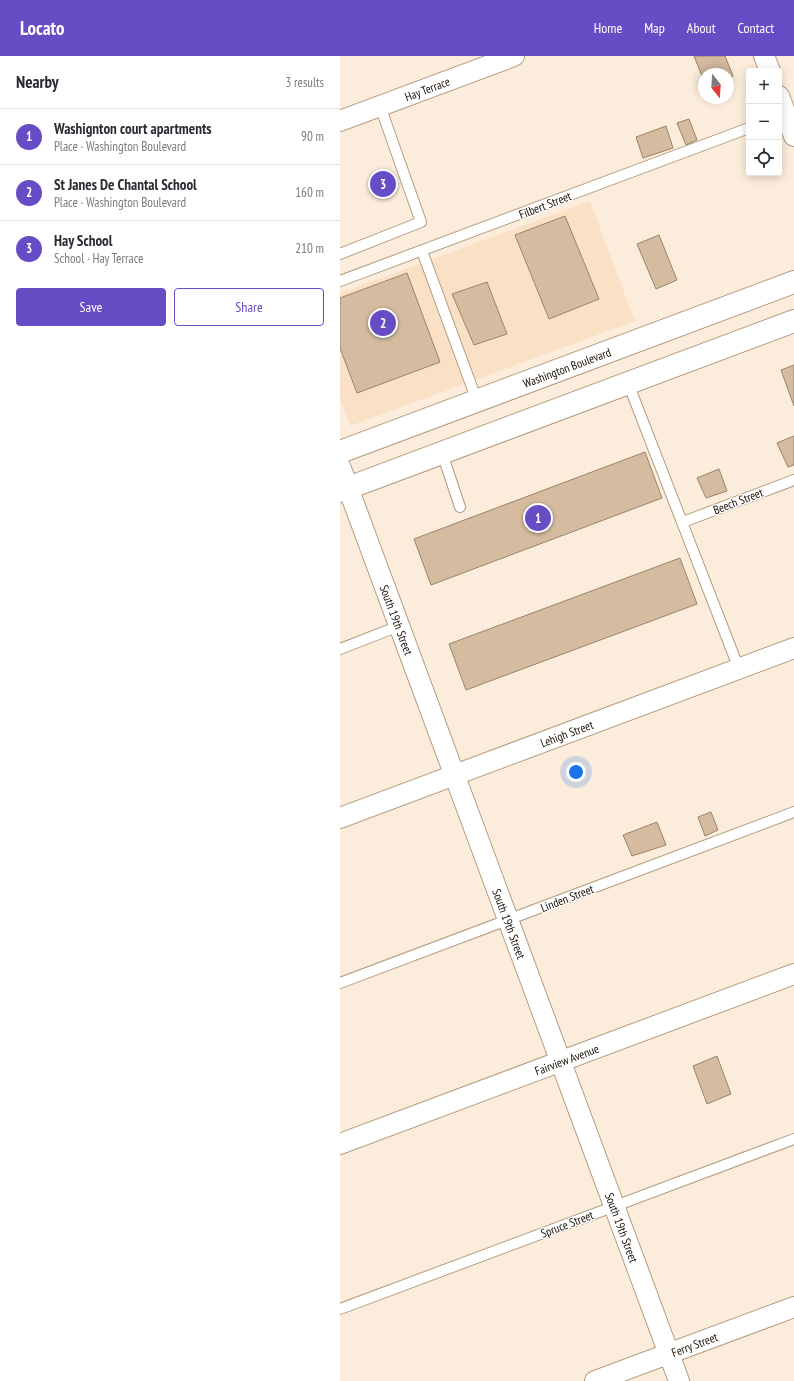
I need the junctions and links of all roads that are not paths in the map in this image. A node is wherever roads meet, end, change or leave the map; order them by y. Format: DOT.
graph roads {
  1 [pos="514,56"];
  2 [pos="764,56"];
  3 [pos="769,68"];
  4 [pos="782,104"];
  5 [pos="380,106"];
  6 [pos="786,114"];
  7 [pos="340,121"];
  8 [pos="746,129"];
  9 [pos="794,136"];
  10 [pos="422,251"];
  11 [pos="340,254"];
  12 [pos="340,281"];
  13 [pos="794,282"];
  14 [pos="794,322"];
  15 [pos="628,383"];
  16 [pos="477,401"];
  17 [pos="340,452"];
  18 [pos="442,453"];
  19 [pos="340,466"];
  20 [pos="794,480"];
  21 [pos="344,489"];
  22 [pos="460,507"];
  23 [pos="683,522"];
  24 [pos="400,626"];
  25 [pos="794,648"];
  26 [pos="340,649"];
  27 [pos="739,669"];
  28 [pos="454,775"];
  29 [pos="794,812"];
  30 [pos="340,818"];
  31 [pos="508,920"];
  32 [pos="794,974"];
  33 [pos="340,983"];
  34 [pos="561,1062"];
  35 [pos="794,1139"];
  36 [pos="340,1144"];
  37 [pos="614,1206"];
  38 [pos="794,1306"];
  39 [pos="340,1309"];
  40 [pos="669,1354"];
  41 [pos="595,1381"];
  42 [pos="679,1381"];
  1 -- 5 [label="street, Hay Terrace"];
  2 -- 3 [label="street"];
  4 -- 6 [label="street"];
  5 -- 7 [label="street, Hay Terrace"];
  5 -- 11 [label="lane"];
  6 -- 9 [label="street"];
  8 -- 10 [label="lane, Filbert Street"];
  10 -- 12 [label="lane, Filbert Street"];
  10 -- 16 [label="lane"];
  13 -- 16 [label="street, Washington Boulevard"];
  14 -- 15 [label="street"];
  15 -- 18 [label="street"];
  15 -- 23 [label="lane"];
  16 -- 17 [label="street, Washington Boulevard"];
  18 -- 21 [label="street"];
  18 -- 22 [label="lane"];
  19 -- 21 [label="street, South 19th Street"];
  20 -- 23 [label="lane, Beech Street"];
  21 -- 24 [label="street, South 19th Street"];
  23 -- 27 [label="lane"];
  24 -- 26 [label="lane"];
  24 -- 28 [label="street, South 19th Street"];
  25 -- 27 [label="street, Lehigh Street"];
  27 -- 28 [label="street, Lehigh Street"];
  28 -- 30 [label="street, Lehigh Street"];
  28 -- 31 [label="street, South 19th Street"];
  29 -- 31 [label="lane, Linden Street"];
  31 -- 33 [label="lane, Linden Street"];
  31 -- 34 [label="street, South 19th Street"];
  32 -- 34 [label="street, Fairview Avenue"];
  34 -- 36 [label="street, Fairview Avenue"];
  34 -- 37 [label="street, South 19th Street"];
  35 -- 37 [label="lane, Spruce Street"];
  37 -- 39 [label="lane, Spruce Street"];
  37 -- 40 [label="street, South 19th Street"];
  38 -- 40 [label="street, Ferry Street"];
  40 -- 41 [label="street, Ferry Street"];
  40 -- 42 [label="street, South 19th Street"];
}
